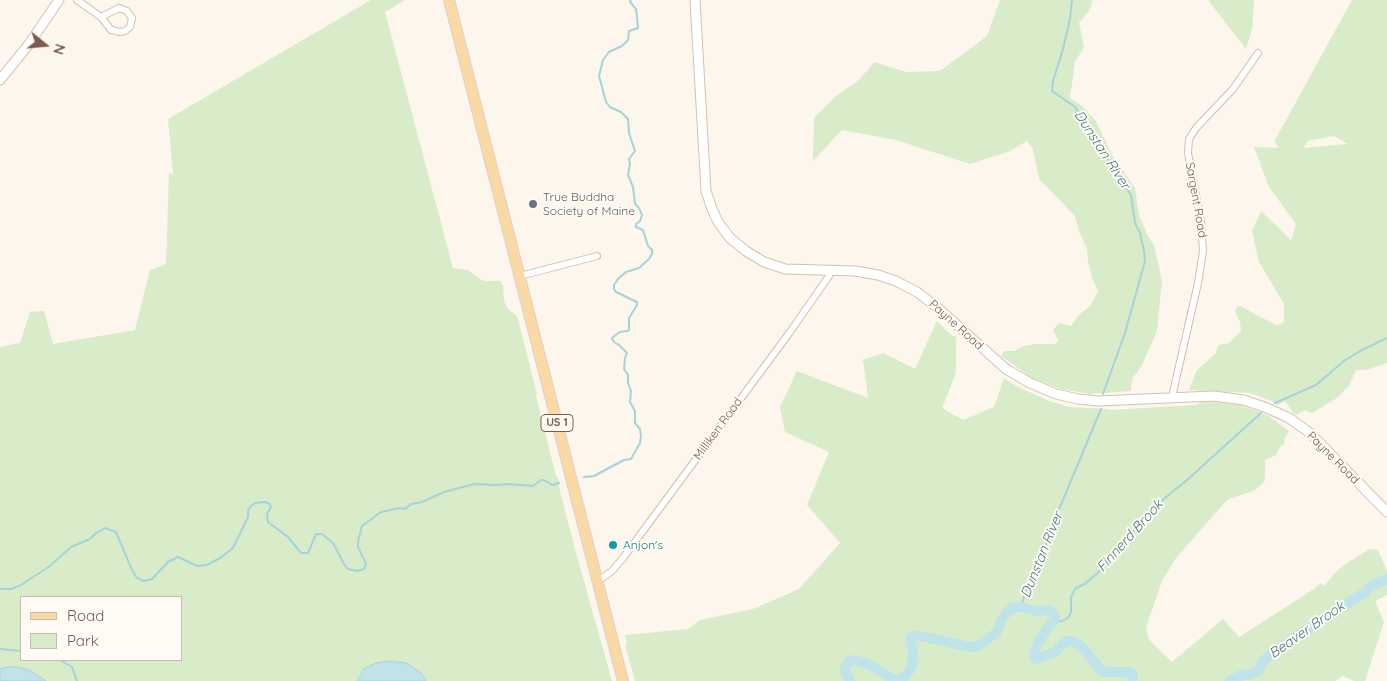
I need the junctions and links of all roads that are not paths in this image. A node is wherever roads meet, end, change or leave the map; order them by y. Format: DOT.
graph roads {
  1 [pos="59,0"];
  2 [pos="77,0"];
  3 [pos="449,0"];
  4 [pos="695,0"];
  5 [pos="101,16"];
  6 [pos="1258,53"];
  7 [pos="0,80"];
  8 [pos="597,256"];
  9 [pos="830,270"];
  10 [pos="520,276"];
  11 [pos="1172,398"];
  12 [pos="1387,512"];
  13 [pos="598,581"];
  14 [pos="623,681"];
  1 -- 7 [label="main road"];
  2 -- 5 [label="street"];
  3 -- 10 [label="main road, US 1"];
  4 -- 9 [label="main road, Payne Road"];
  5 -- 5 [label="street"];
  6 -- 11 [label="street, Sargent Road"];
  8 -- 10 [label="street"];
  9 -- 11 [label="main road, Payne Road"];
  9 -- 13 [label="street, Milliken Road"];
  10 -- 13 [label="main road, US 1"];
  11 -- 12 [label="main road, Payne Road"];
  13 -- 14 [label="main road, US 1"];
}
